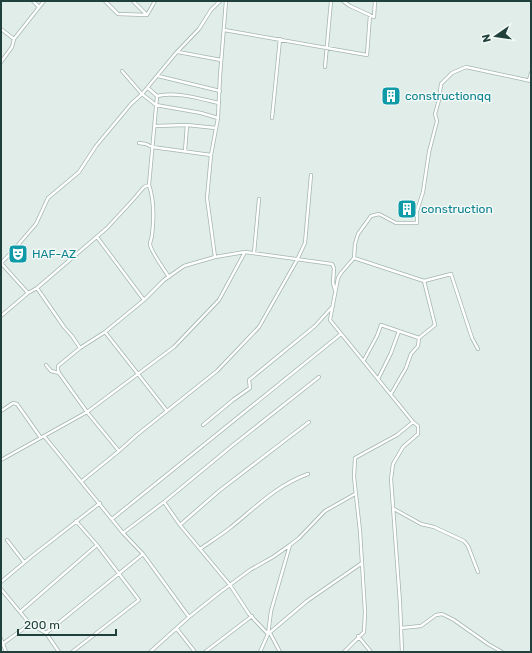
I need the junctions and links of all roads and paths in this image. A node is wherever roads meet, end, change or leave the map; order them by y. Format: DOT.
graph roads {
  1 [pos="33,1"];
  2 [pos="44,1"];
  3 [pos="105,1"];
  4 [pos="133,1"];
  5 [pos="155,1"];
  6 [pos="220,1"];
  7 [pos="226,1"];
  8 [pos="331,1"];
  9 [pos="343,1"];
  10 [pos="376,1"];
  11 [pos="39,7"];
  12 [pos="147,15"];
  13 [pos="370,15"];
  14 [pos="1,29"];
  15 [pos="224,30"];
  16 [pos="14,39"];
  17 [pos="280,39"];
  18 [pos="326,49"];
  19 [pos="176,53"];
  20 [pos="221,60"];
  21 [pos="1,62"];
  22 [pos="325,67"];
  23 [pos="122,71"];
  24 [pos="531,73"];
  25 [pos="158,76"];
  26 [pos="530,81"];
  27 [pos="148,88"];
  28 [pos="220,91"];
  29 [pos="142,94"];
  30 [pos="156,96"];
  31 [pos="219,103"];
  32 [pos="156,106"];
  33 [pos="218,118"];
  34 [pos="272,118"];
  35 [pos="187,125"];
  36 [pos="155,126"];
  37 [pos="216,128"];
  38 [pos="139,143"];
  39 [pos="152,147"];
  40 [pos="185,151"];
  41 [pos="211,155"];
  42 [pos="311,175"];
  43 [pos="149,185"];
  44 [pos="259,199"];
  45 [pos="393,221"];
  46 [pos="392,226"];
  47 [pos="97,237"];
  48 [pos="245,252"];
  49 [pos="254,254"];
  50 [pos="215,257"];
  51 [pos="354,258"];
  52 [pos="297,260"];
  53 [pos="1,263"];
  54 [pos="169,277"];
  55 [pos="424,282"];
  56 [pos="37,288"];
  57 [pos="336,291"];
  58 [pos="28,293"];
  59 [pos="144,300"];
  60 [pos="333,306"];
  61 [pos="1,316"];
  62 [pos="398,331"];
  63 [pos="105,332"];
  64 [pos="341,334"];
  65 [pos="420,338"];
  66 [pos="80,348"];
  67 [pos="478,349"];
  68 [pos="364,360"];
  69 [pos="46,365"];
  70 [pos="59,373"];
  71 [pos="138,375"];
  72 [pos="319,377"];
  73 [pos="378,380"];
  74 [pos="391,394"];
  75 [pos="1,411"];
  76 [pos="167,411"];
  77 [pos="87,412"];
  78 [pos="310,422"];
  79 [pos="413,422"];
  80 [pos="203,425"];
  81 [pos="43,437"];
  82 [pos="119,451"];
  83 [pos="1,460"];
  84 [pos="308,474"];
  85 [pos="82,481"];
  86 [pos="355,494"];
  87 [pos="164,502"];
  88 [pos="100,503"];
  89 [pos="394,509"];
  90 [pos="112,519"];
  91 [pos="76,521"];
  92 [pos="180,525"];
  93 [pos="123,533"];
  94 [pos="7,540"];
  95 [pos="97,545"];
  96 [pos="290,545"];
  97 [pos="200,549"];
  98 [pos="143,554"];
  99 [pos="24,562"];
  100 [pos="362,563"];
  101 [pos="478,572"];
  102 [pos="119,573"];
  103 [pos="1,582"];
  104 [pos="230,585"];
  105 [pos="1,589"];
  106 [pos="20,612"];
  107 [pos="252,616"];
  108 [pos="190,617"];
  109 [pos="30,624"];
  110 [pos="401,628"];
  111 [pos="177,629"];
  112 [pos="46,633"];
  113 [pos="269,633"];
  114 [pos="358,636"];
  115 [pos="1,639"];
  116 [pos="2,644"];
  117 [pos="6,652"];
  118 [pos="59,652"];
  119 [pos="72,652"];
  120 [pos="150,652"];
  121 [pos="196,652"];
  122 [pos="205,652"];
  123 [pos="260,652"];
  124 [pos="280,652"];
  125 [pos="344,652"];
  126 [pos="371,652"];
  127 [pos="402,652"];
  128 [pos="502,652"];
  1 -- 11 [label="street"];
  2 -- 11 [label="street"];
  3 -- 12 [label="street"];
  4 -- 12 [label="street"];
  5 -- 12 [label="street"];
  6 -- 19 [label="street"];
  7 -- 15 [label="street"];
  8 -- 18 [label="street"];
  9 -- 13 [label="street"];
  10 -- 13 [label="street"];
  11 -- 16 [label="street"];
  13 -- 18 [label="street"];
  14 -- 16 [label="street"];
  15 -- 17 [label="street"];
  15 -- 20 [label="street"];
  16 -- 21 [label="street"];
  17 -- 18 [label="street"];
  17 -- 34 [label="street"];
  18 -- 22 [label="street"];
  19 -- 20 [label="street"];
  19 -- 25 [label="street"];
  20 -- 28 [label="street"];
  23 -- 29 [label="street"];
  24 -- 26 [label="street"];
  25 -- 27 [label="street"];
  25 -- 28 [label="street"];
  26 -- 45 [label="street"];
  27 -- 29 [label="street"];
  27 -- 30 [label="street"];
  28 -- 31 [label="street"];
  29 -- 32 [label="street"];
  29 -- 53 [label="street"];
  30 -- 31 [label="street"];
  30 -- 32 [label="street"];
  31 -- 33 [label="street"];
  32 -- 33 [label="street"];
  32 -- 36 [label="street"];
  33 -- 37 [label="street"];
  35 -- 36 [label="street"];
  35 -- 37 [label="street"];
  35 -- 40 [label="street"];
  36 -- 39 [label="street"];
  37 -- 41 [label="street"];
  38 -- 39 [label="street"];
  39 -- 40 [label="street"];
  39 -- 43 [label="street"];
  40 -- 41 [label="street"];
  41 -- 50 [label="street"];
  42 -- 52 [label="street"];
  43 -- 47 [label="street"];
  43 -- 54 [label="street"];
  44 -- 49 [label="street"];
  45 -- 46 [label="street"];
  45 -- 51 [label="street"];
  47 -- 56 [label="street"];
  47 -- 59 [label="street"];
  48 -- 49 [label="street"];
  48 -- 50 [label="street"];
  48 -- 71 [label="street"];
  49 -- 52 [label="street"];
  50 -- 54 [label="street"];
  51 -- 55 [label="street"];
  51 -- 57 [label="street"];
  52 -- 57 [label="street"];
  52 -- 76 [label="street"];
  53 -- 58 [label="street"];
  54 -- 59 [label="street"];
  55 -- 65 [label="street"];
  55 -- 67 [label="street"];
  56 -- 58 [label="street"];
  56 -- 66 [label="street"];
  57 -- 60 [label="street"];
  58 -- 61 [label="street"];
  59 -- 63 [label="street"];
  60 -- 64 [label="street"];
  60 -- 80 [label="street"];
  62 -- 65 [label="street"];
  62 -- 68 [label="street"];
  62 -- 73 [label="street"];
  63 -- 66 [label="street"];
  63 -- 71 [label="street"];
  64 -- 68 [label="street"];
  64 -- 90 [label="street"];
  65 -- 74 [label="street"];
  66 -- 70 [label="street"];
  68 -- 73 [label="street"];
  69 -- 70 [label="street"];
  70 -- 77 [label="street"];
  71 -- 76 [label="street"];
  71 -- 77 [label="street"];
  72 -- 87 [label="street"];
  73 -- 74 [label="street"];
  74 -- 79 [label="street"];
  75 -- 81 [label="street"];
  76 -- 82 [label="street"];
  77 -- 81 [label="street"];
  77 -- 82 [label="street"];
  78 -- 92 [label="street"];
  79 -- 86 [label="street"];
  79 -- 89 [label="street"];
  81 -- 83 [label="street"];
  81 -- 85 [label="street"];
  82 -- 85 [label="street"];
  84 -- 97 [label="street"];
  85 -- 88 [label="street"];
  86 -- 96 [label="street"];
  86 -- 100 [label="street"];
  87 -- 92 [label="street"];
  87 -- 93 [label="street"];
  88 -- 90 [label="street"];
  88 -- 91 [label="street"];
  89 -- 101 [label="street"];
  89 -- 110 [label="street"];
  90 -- 93 [label="street"];
  91 -- 95 [label="street"];
  91 -- 99 [label="street"];
  92 -- 97 [label="street"];
  93 -- 98 [label="street"];
  94 -- 99 [label="street"];
  95 -- 102 [label="street"];
  95 -- 106 [label="street"];
  96 -- 104 [label="street"];
  96 -- 113 [label="street"];
  97 -- 104 [label="street"];
  98 -- 102 [label="street"];
  98 -- 108 [label="street"];
  99 -- 103 [label="street"];
  100 -- 113 [label="street"];
  100 -- 114 [label="street"];
  102 -- 112 [label="street"];
  102 -- 119 [label="street"];
  104 -- 107 [label="street"];
  104 -- 108 [label="street"];
  105 -- 106 [label="street"];
  106 -- 109 [label="street"];
  107 -- 113 [label="street"];
  107 -- 122 [label="street"];
  108 -- 111 [label="street"];
  109 -- 112 [label="street"];
  109 -- 116 [label="street"];
  110 -- 127 [label="street"];
  110 -- 128 [label="street"];
  111 -- 120 [label="street"];
  111 -- 121 [label="street"];
  112 -- 118 [label="street"];
  113 -- 123 [label="street"];
  113 -- 124 [label="street"];
  114 -- 125 [label="street"];
  114 -- 126 [label="street"];
  115 -- 116 [label="street"];
  116 -- 117 [label="street"];
}
